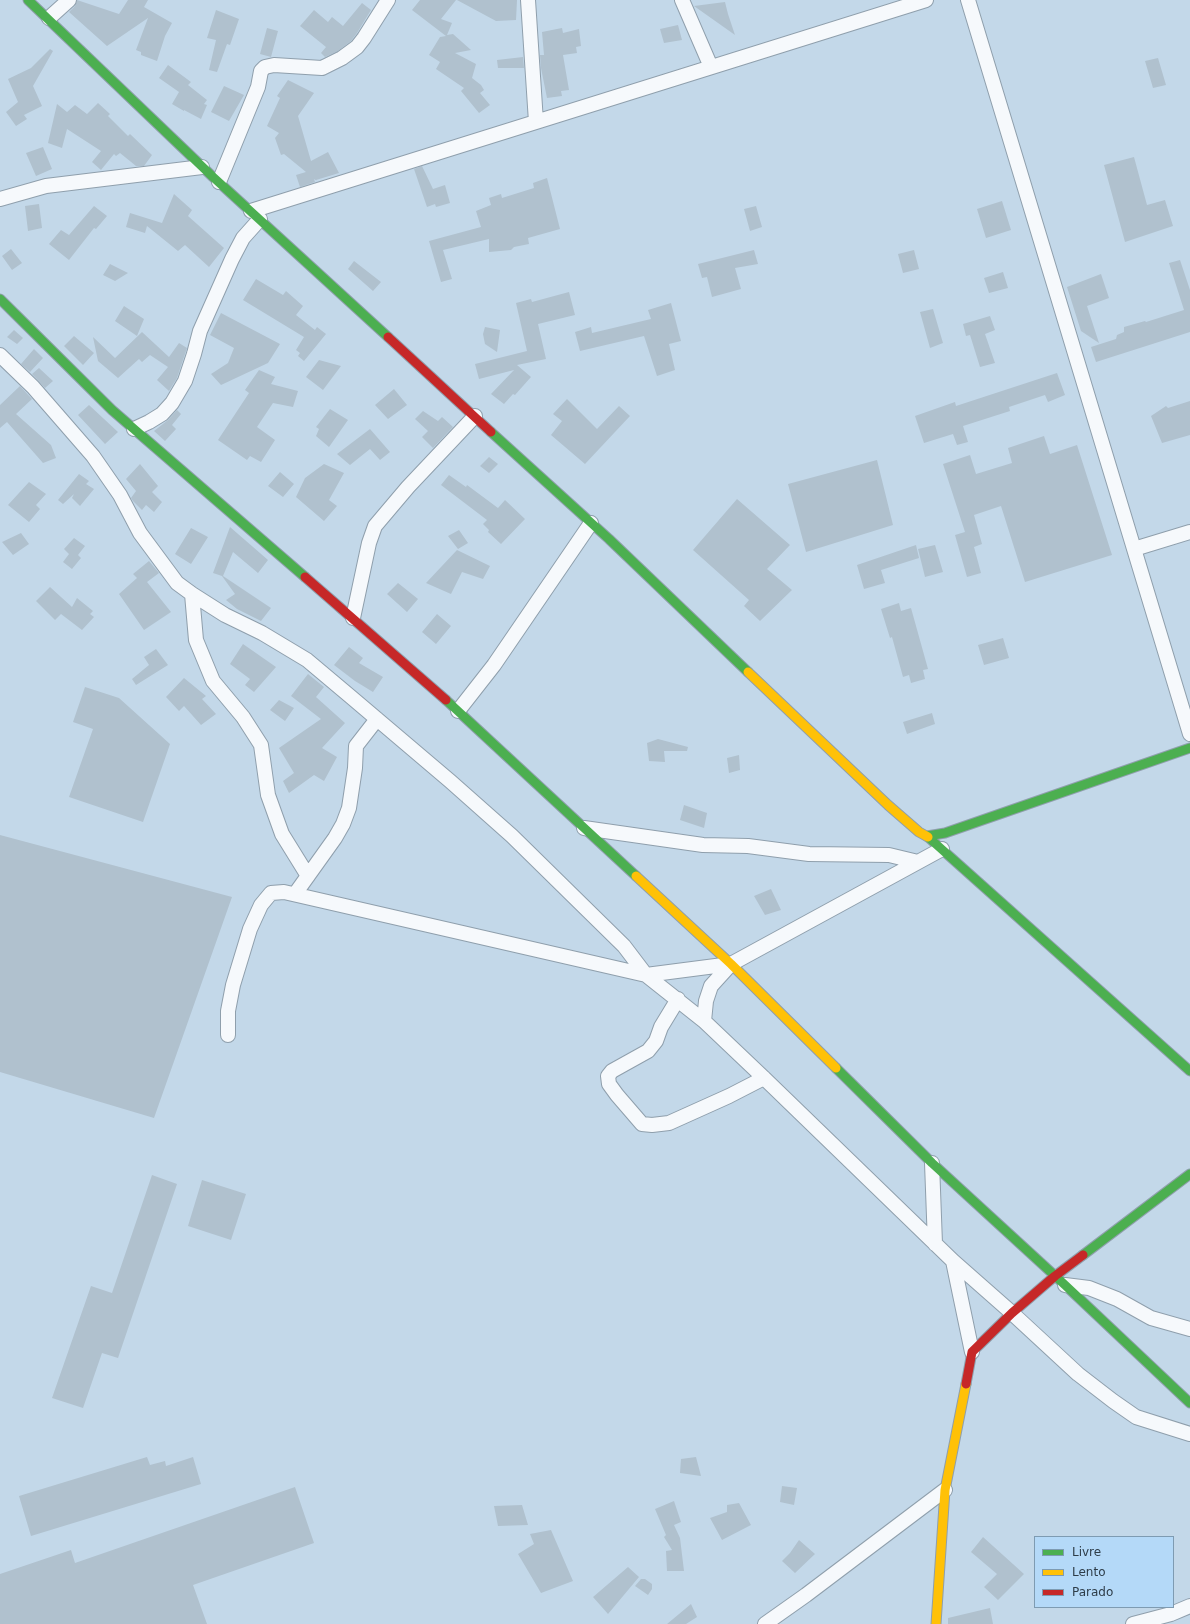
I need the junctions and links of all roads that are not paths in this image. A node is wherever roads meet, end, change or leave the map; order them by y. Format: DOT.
graph roads {
  1 [pos="28,0"];
  2 [pos="69,0"];
  3 [pos="388,0"];
  4 [pos="528,0"];
  5 [pos="682,0"];
  6 [pos="926,0"];
  7 [pos="968,0"];
  8 [pos="49,18"];
  9 [pos="711,67"];
  10 [pos="536,122"];
  11 [pos="202,167"];
  12 [pos="219,182"];
  13 [pos="0,199"];
  14 [pos="255,215"];
  15 [pos="0,299"];
  16 [pos="0,355"];
  17 [pos="474,416"];
  18 [pos="134,429"];
  19 [pos="591,523"];
  20 [pos="1190,532"];
  21 [pos="1134,549"];
  22 [pos="192,594"];
  23 [pos="353,618"];
  24 [pos="458,711"];
  25 [pos="377,718"];
  26 [pos="1190,734"];
  27 [pos="1190,748"];
  28 [pos="584,828"];
  29 [pos="927,836"];
  30 [pos="942,849"];
  31 [pos="918,862"];
  32 [pos="308,876"];
  33 [pos="295,894"];
  34 [pos="731,964"];
  35 [pos="646,975"];
  36 [pos="678,999"];
  37 [pos="704,1021"];
  38 [pos="228,1035"];
  39 [pos="1190,1071"];
  40 [pos="764,1078"];
  41 [pos="932,1163"];
  42 [pos="1190,1174"];
  43 [pos="935,1244"];
  44 [pos="953,1261"];
  45 [pos="1060,1280"];
  46 [pos="1012,1313"];
  47 [pos="1190,1329"];
  48 [pos="972,1352"];
  49 [pos="1190,1403"];
  50 [pos="1190,1434"];
  51 [pos="945,1490"];
  52 [pos="1190,1606"];
  53 [pos="765,1624"];
  54 [pos="936,1624"];
  55 [pos="1134,1624"];
  1 -- 8 [label="main road"];
  2 -- 8 [label="street"];
  3 -- 12 [label="street"];
  4 -- 10 [label="street"];
  5 -- 9 [label="street"];
  6 -- 9 [label="street"];
  7 -- 21 [label="street"];
  8 -- 11 [label="main road"];
  9 -- 10 [label="street"];
  10 -- 14 [label="street"];
  11 -- 12 [label="main road"];
  11 -- 13 [label="street"];
  12 -- 14 [label="main road"];
  14 -- 17 [label="main road"];
  14 -- 18 [label="street"];
  15 -- 18 [label="main road"];
  16 -- 22 [label="street"];
  17 -- 19 [label="main road"];
  17 -- 23 [label="street"];
  18 -- 23 [label="main road"];
  19 -- 24 [label="street"];
  19 -- 29 [label="main road"];
  20 -- 21 [label="street"];
  21 -- 26 [label="street"];
  22 -- 25 [label="street"];
  22 -- 32 [label="street"];
  23 -- 24 [label="main road"];
  24 -- 28 [label="main road"];
  25 -- 32 [label="street"];
  25 -- 35 [label="street"];
  27 -- 29 [label="main road"];
  28 -- 31 [label="street"];
  28 -- 34 [label="main road"];
  29 -- 30 [label="main road"];
  30 -- 31 [label="street"];
  30 -- 39 [label="main road"];
  31 -- 34 [label="street"];
  32 -- 33 [label="street"];
  33 -- 35 [label="street"];
  33 -- 38 [label="street"];
  34 -- 35 [label="street"];
  34 -- 37 [label="street"];
  34 -- 41 [label="main road"];
  35 -- 36 [label="street"];
  36 -- 37 [label="street"];
  36 -- 40 [label="street"];
  37 -- 40 [label="street"];
  40 -- 43 [label="street"];
  41 -- 43 [label="street"];
  41 -- 45 [label="main road"];
  42 -- 45 [label="main road"];
  43 -- 44 [label="street"];
  44 -- 46 [label="street"];
  44 -- 48 [label="street"];
  45 -- 46 [label="main road"];
  45 -- 47 [label="street"];
  45 -- 49 [label="main road"];
  46 -- 48 [label="main road"];
  46 -- 50 [label="street"];
  48 -- 51 [label="main road"];
  51 -- 53 [label="street"];
  51 -- 54 [label="main road"];
  52 -- 55 [label="street"];
}
